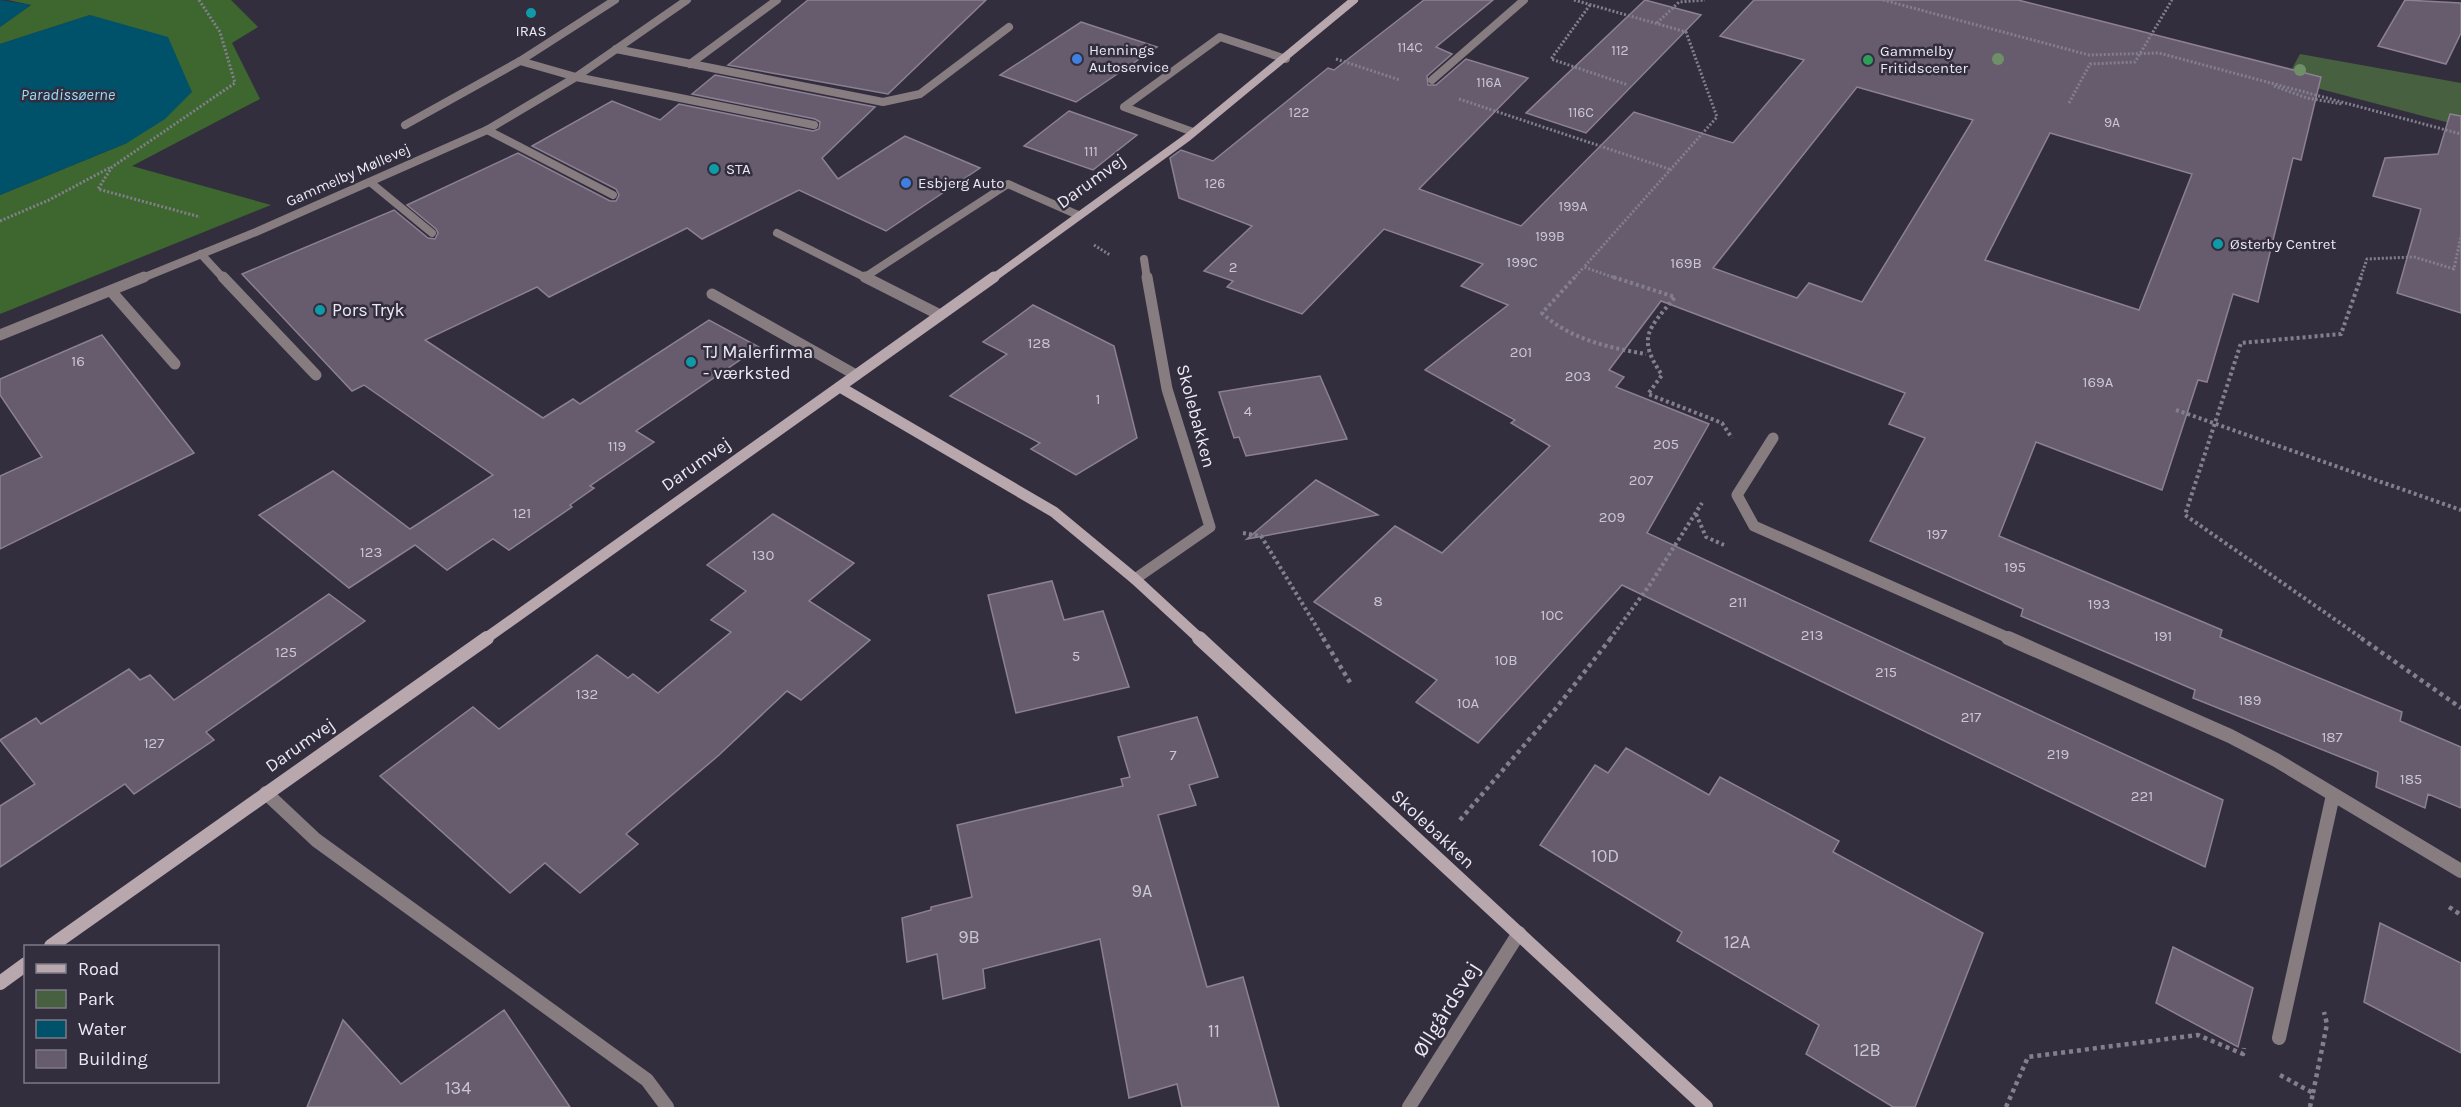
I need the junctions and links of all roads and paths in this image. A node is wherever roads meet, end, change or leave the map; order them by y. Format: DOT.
graph roads {
  1 [pos="199,0"];
  2 [pos="615,0"];
  3 [pos="687,0"];
  4 [pos="777,0"];
  5 [pos="1354,0"];
  6 [pos="1524,0"];
  7 [pos="1574,0"];
  8 [pos="1705,0"];
  9 [pos="1883,0"];
  10 [pos="2172,0"];
  11 [pos="1590,4"];
  12 [pos="1656,23"];
  13 [pos="1009,27"];
  14 [pos="616,49"];
  15 [pos="2141,54"];
  16 [pos="1334,58"];
  17 [pos="1286,59"];
  18 [pos="520,61"];
  19 [pos="690,64"];
  20 [pos="576,77"];
  21 [pos="1432,80"];
  22 [pos="1406,82"];
  23 [pos="1628,85"];
  24 [pos="1449,96"];
  25 [pos="2068,103"];
  26 [pos="405,125"];
  27 [pos="814,125"];
  28 [pos="487,130"];
  29 [pos="1193,132"];
  30 [pos="2461,134"];
  31 [pos="112,167"];
  32 [pos="1672,170"];
  33 [pos="370,182"];
  34 [pos="613,195"];
  35 [pos="1078,215"];
  36 [pos="0,221"];
  37 [pos="256,232"];
  38 [pos="432,233"];
  39 [pos="777,233"];
  40 [pos="2461,236"];
  41 [pos="2460,242"];
  42 [pos="201,254"];
  43 [pos="1144,259"];
  44 [pos="1584,267"];
  45 [pos="865,277"];
  46 [pos="111,291"];
  47 [pos="712,294"];
  48 [pos="940,315"];
  49 [pos="0,335"];
  50 [pos="1646,354"];
  51 [pos="175,364"];
  52 [pos="316,375"];
  53 [pos="856,375"];
  54 [pos="840,387"];
  55 [pos="2176,410"];
  56 [pos="2214,423"];
  57 [pos="1773,438"];
  58 [pos="1737,446"];
  59 [pos="1708,495"];
  60 [pos="2461,510"];
  61 [pos="1210,527"];
  62 [pos="1135,579"];
  63 [pos="1351,684"];
  64 [pos="2461,708"];
  65 [pos="266,793"];
  66 [pos="2332,795"];
  67 [pos="1460,820"];
  68 [pos="2461,871"];
  69 [pos="1519,933"];
  70 [pos="52,945"];
  71 [pos="24,965"];
  72 [pos="0,982"];
  73 [pos="2279,1038"];
  74 [pos="2245,1043"];
  75 [pos="2242,1054"];
  76 [pos="2253,1060"];
  77 [pos="2273,1071"];
  78 [pos="667,1107"];
  79 [pos="1409,1107"];
  80 [pos="1706,1107"];
  81 [pos="2006,1107"];
  82 [pos="2310,1107"];
  1 -- 31 [label="path"];
  2 -- 18 [label="street"];
  3 -- 14 [label="street, Gammelby Møllevej"];
  4 -- 19 [label="street"];
  5 -- 17 [label="street, Darumvej"];
  6 -- 21 [label="street"];
  7 -- 11 [label="path"];
  8 -- 12 [label="path"];
  9 -- 15 [label="path"];
  10 -- 15 [label="path"];
  11 -- 12 [label="path"];
  11 -- 23 [label="path"];
  12 -- 32 [label="path"];
  13 -- 19 [label="street"];
  14 -- 19 [label="street"];
  14 -- 20 [label="street, Gammelby Møllevej"];
  15 -- 25 [label="path"];
  15 -- 30 [label="path"];
  16 -- 22 [label="path"];
  17 -- 29 [label="street, Darumvej"];
  17 -- 29 [label="street"];
  18 -- 20 [label="street"];
  18 -- 26 [label="street"];
  20 -- 27 [label="street"];
  20 -- 28 [label="street, Gammelby Møllevej"];
  24 -- 32 [label="path"];
  28 -- 33 [label="street, Gammelby Møllevej"];
  28 -- 34 [label="street"];
  29 -- 35 [label="street, Darumvej"];
  31 -- 36 [label="path"];
  31 -- 37 [label="path"];
  32 -- 44 [label="path"];
  33 -- 37 [label="street, Gammelby Møllevej"];
  33 -- 38 [label="street"];
  35 -- 45 [label="street"];
  35 -- 48 [label="street, Darumvej"];
  37 -- 42 [label="street, Gammelby Møllevej"];
  39 -- 45 [label="street"];
  40 -- 41 [label="path"];
  41 -- 56 [label="path"];
  42 -- 46 [label="street, Gammelby Møllevej"];
  42 -- 52 [label="street"];
  43 -- 61 [label="street, Skolebakken"];
  44 -- 50 [label="path"];
  44 -- 50 [label="path"];
  45 -- 48 [label="street"];
  46 -- 49 [label="street, Gammelby Møllevej"];
  46 -- 51 [label="street"];
  47 -- 53 [label="street"];
  48 -- 53 [label="street, Darumvej"];
  50 -- 58 [label="path"];
  53 -- 54 [label="street, Darumvej"];
  54 -- 62 [label="street, Skolebakken"];
  54 -- 65 [label="street, Darumvej"];
  55 -- 56 [label="path"];
  56 -- 60 [label="path"];
  56 -- 64 [label="path"];
  57 -- 66 [label="street"];
  59 -- 67 [label="path"];
  61 -- 62 [label="street"];
  61 -- 63 [label="path"];
  62 -- 69 [label="street, Skolebakken"];
  65 -- 70 [label="street, Darumvej"];
  65 -- 78 [label="street"];
  66 -- 68 [label="street"];
  66 -- 73 [label="street"];
  69 -- 79 [label="street, Øllgårdsvej"];
  69 -- 80 [label="street, Skolebakken"];
  71 -- 72 [label="street"];
  74 -- 75 [label="path"];
  75 -- 76 [label="path"];
  75 -- 81 [label="path"];
  77 -- 82 [label="path"];
}
